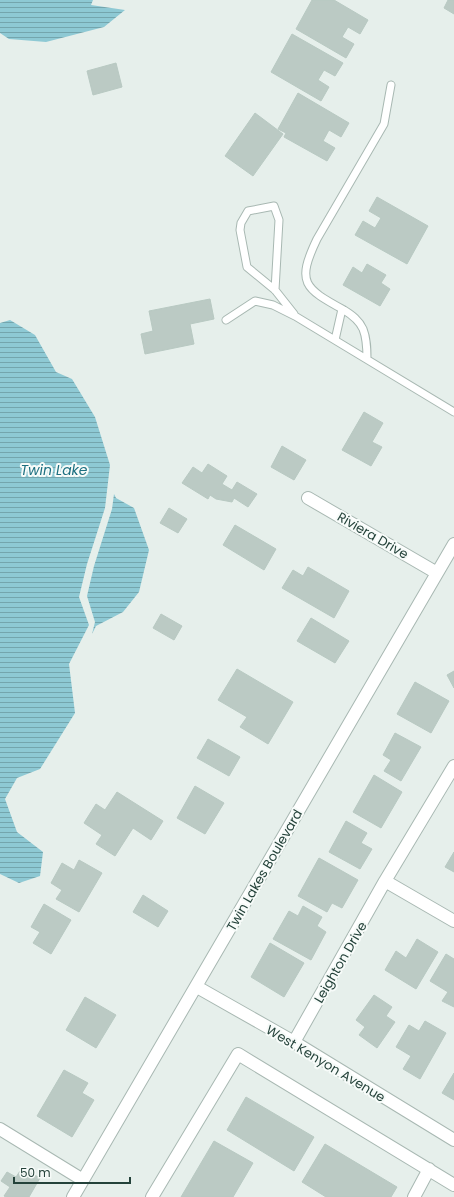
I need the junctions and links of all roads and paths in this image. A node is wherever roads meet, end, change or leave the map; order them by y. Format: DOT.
graph roads {
  1 [pos="391,85"];
  2 [pos="275,290"];
  3 [pos="342,309"];
  4 [pos="295,316"];
  5 [pos="226,320"];
  6 [pos="335,340"];
  7 [pos="367,359"];
  8 [pos="454,412"];
  9 [pos="308,498"];
  10 [pos="454,544"];
  11 [pos="438,573"];
  12 [pos="454,766"];
  13 [pos="385,882"];
  14 [pos="454,921"];
  15 [pos="197,987"];
  16 [pos="294,1042"];
  17 [pos="0,1130"];
  18 [pos="454,1140"];
  19 [pos="429,1170"];
  20 [pos="83,1180"];
  21 [pos="454,1185"];
  22 [pos="73,1197"];
  23 [pos="152,1197"];
  24 [pos="414,1197"];
  1 -- 3 [label="lane"];
  2 -- 2 [label="lane"];
  2 -- 4 [label="lane"];
  3 -- 6 [label="lane"];
  3 -- 7 [label="lane"];
  4 -- 5 [label="lane"];
  4 -- 6 [label="lane"];
  6 -- 7 [label="lane"];
  7 -- 8 [label="lane"];
  9 -- 11 [label="street, Riviera Drive"];
  10 -- 11 [label="street, Twin Lakes Boulevard"];
  11 -- 15 [label="street, Twin Lakes Boulevard"];
  12 -- 13 [label="street, Leighton Drive"];
  13 -- 14 [label="street"];
  13 -- 16 [label="street, Leighton Drive"];
  15 -- 16 [label="street, West Kenyon Avenue"];
  15 -- 20 [label="street, Twin Lakes Boulevard"];
  16 -- 18 [label="street, West Kenyon Avenue"];
  17 -- 20 [label="street"];
  19 -- 21 [label="street"];
  19 -- 23 [label="street"];
  19 -- 24 [label="street"];
  20 -- 22 [label="street, Twin Lakes Boulevard"];
}
